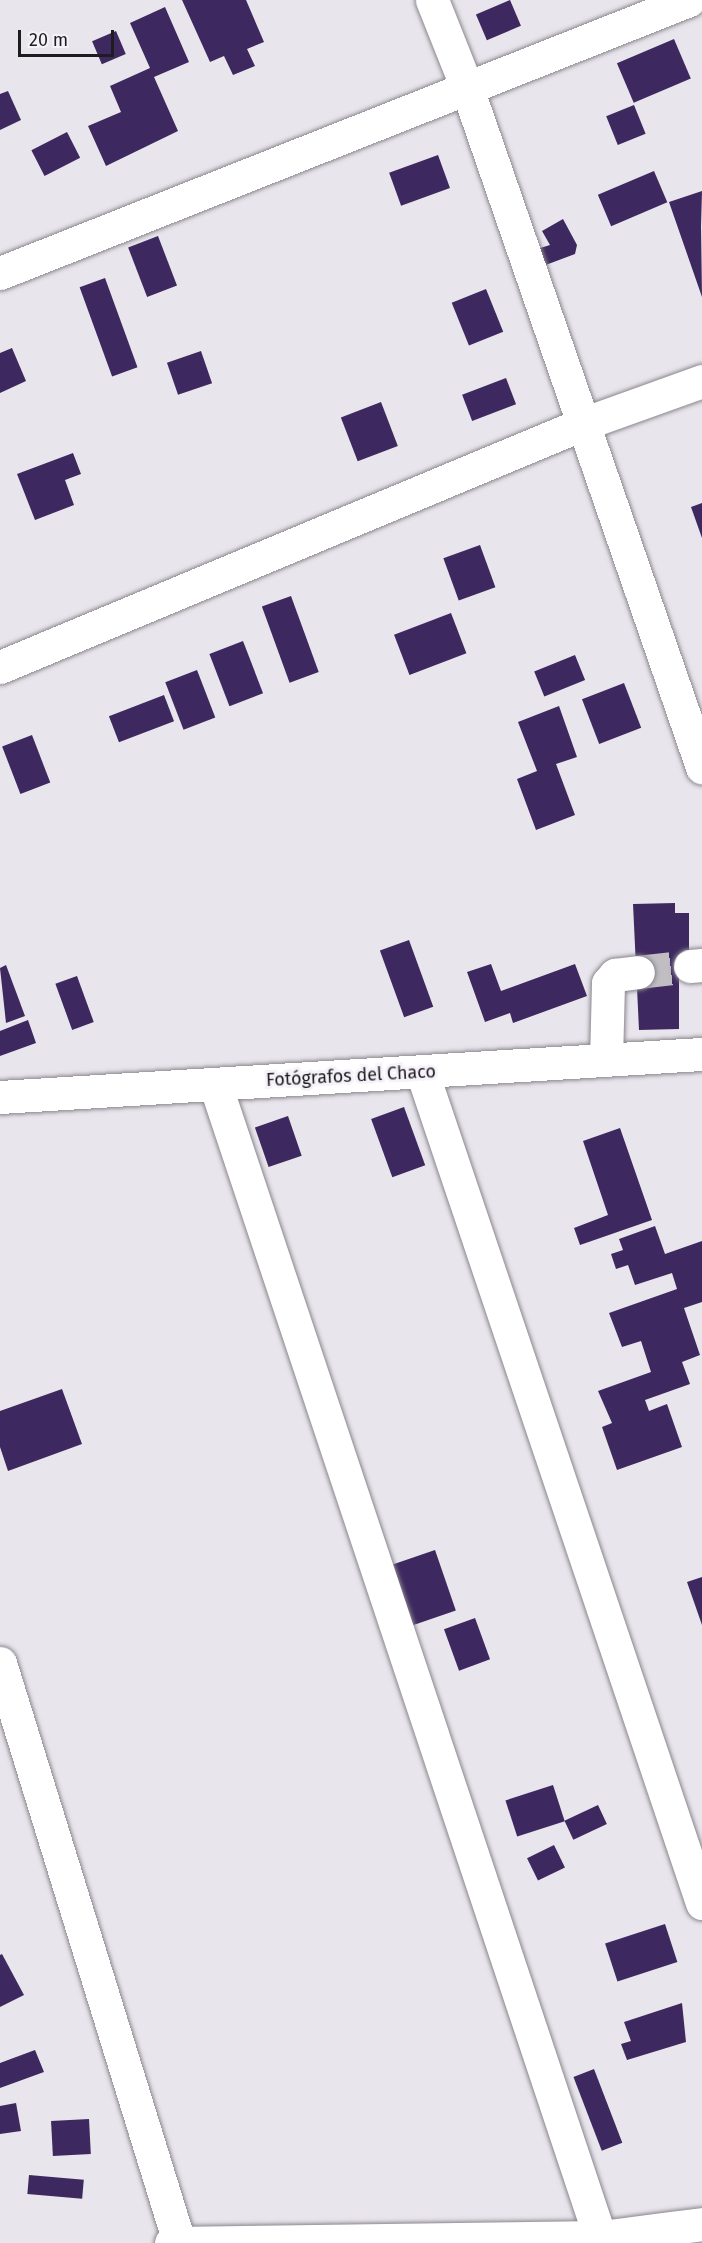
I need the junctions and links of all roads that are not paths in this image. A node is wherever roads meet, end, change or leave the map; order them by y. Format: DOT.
graph roads {
  1 [pos="432,0"];
  2 [pos="688,0"];
  3 [pos="467,88"];
  4 [pos="0,273"];
  5 [pos="702,381"];
  6 [pos="580,425"];
  7 [pos="0,667"];
  8 [pos="701,764"];
  9 [pos="638,972"];
  10 [pos="702,1054"];
  11 [pos="606,1060"];
  12 [pos="423,1072"];
  13 [pos="215,1084"];
  14 [pos="0,1097"];
  15 [pos="0,1663"];
  16 [pos="693,1842"];
  17 [pos="702,1904"];
  18 [pos="702,2224"];
  19 [pos="602,2240"];
  20 [pos="175,2242"];
  1 -- 3 [label="street"];
  2 -- 3 [label="street"];
  3 -- 4 [label="street"];
  3 -- 6 [label="street"];
  5 -- 6 [label="street"];
  6 -- 7 [label="street"];
  6 -- 8 [label="street"];
  9 -- 11 [label="street"];
  10 -- 11 [label="street, Fotógrafos del Chaco"];
  11 -- 12 [label="street, Fotógrafos del Chaco"];
  12 -- 13 [label="street, Fotógrafos del Chaco"];
  12 -- 16 [label="street"];
  13 -- 14 [label="street, Fotógrafos del Chaco"];
  13 -- 19 [label="street"];
  15 -- 20 [label="street"];
  16 -- 17 [label="street"];
  18 -- 19 [label="street"];
  19 -- 20 [label="street"];
}
